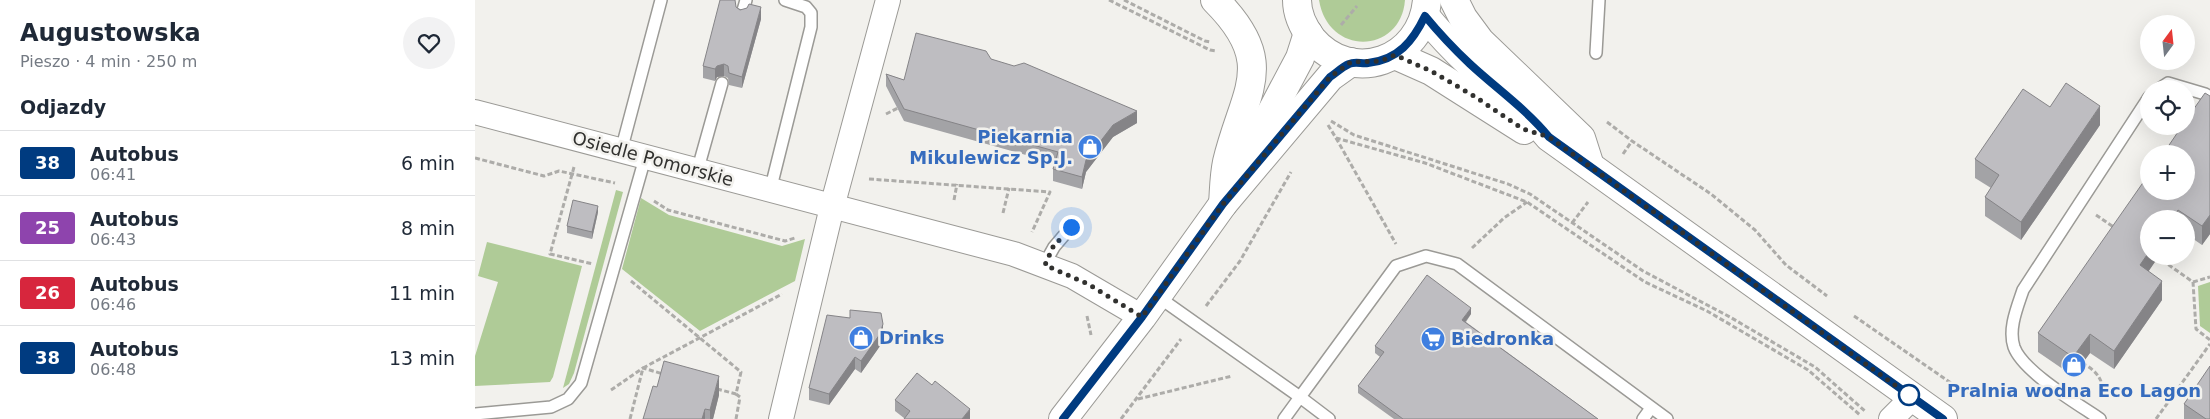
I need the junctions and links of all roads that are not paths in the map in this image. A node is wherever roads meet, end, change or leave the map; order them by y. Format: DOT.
graph roads {
  1 [pos="661,0"];
  2 [pos="746,0"];
  3 [pos="785,0"];
  4 [pos="888,0"];
  5 [pos="1215,0"];
  6 [pos="1454,0"];
  7 [pos="1599,0"];
  8 [pos="1295,1"];
  9 [pos="1426,8"];
  10 [pos="742,14"];
  11 [pos="1308,33"];
  12 [pos="1597,53"];
  13 [pos="1395,55"];
  14 [pos="1351,62"];
  15 [pos="723,83"];
  16 [pos="2195,91"];
  17 [pos="2210,97"];
  18 [pos="475,112"];
  19 [pos="2140,112"];
  20 [pos="1549,137"];
  21 [pos="621,151"];
  22 [pos="645,158"];
  23 [pos="1590,166"];
  24 [pos="697,172"];
  25 [pos="770,191"];
  26 [pos="1223,204"];
  27 [pos="832,207"];
  28 [pos="1071,227"];
  29 [pos="1045,265"];
  30 [pos="1150,307"];
  31 [pos="1913,397"];
  32 [pos="1299,398"];
  33 [pos="1651,408"];
  34 [pos="475,414"];
  35 [pos="781,419"];
  36 [pos="1063,419"];
  37 [pos="1284,419"];
  38 [pos="1329,419"];
  39 [pos="1643,419"];
  40 [pos="1667,419"];
  41 [pos="1891,419"];
  42 [pos="1942,419"];
  43 [pos="2100,419"];
  1 -- 21 [label="lane"];
  2 -- 10 [label="lane"];
  3 -- 25 [label="lane"];
  4 -- 27 [label="street"];
  5 -- 26 [label="street"];
  6 -- 23 [label="street"];
  7 -- 12 [label="lane"];
  8 -- 11 [label="street"];
  9 -- 13 [label="street"];
  9 -- 20 [label="street"];
  11 -- 14 [label="street"];
  11 -- 26 [label="street"];
  13 -- 14 [label="street"];
  13 -- 20 [label="street"];
  14 -- 26 [label="street"];
  15 -- 24 [label="lane"];
  16 -- 17 [label="lane"];
  18 -- 21 [label="street, Osiedle Pomorskie"];
  19 -- 43 [label="lane"];
  20 -- 23 [label="street"];
  21 -- 22 [label="street, Osiedle Pomorskie"];
  22 -- 24 [label="street, Osiedle Pomorskie"];
  22 -- 34 [label="lane"];
  23 -- 31 [label="street"];
  24 -- 25 [label="street, Osiedle Pomorskie"];
  25 -- 27 [label="street, Osiedle Pomorskie"];
  26 -- 30 [label="street"];
  27 -- 29 [label="street, Osiedle Pomorskie"];
  27 -- 35 [label="street"];
  28 -- 29 [label="lane"];
  29 -- 30 [label="street, Osiedle Pomorskie"];
  30 -- 32 [label="lane"];
  30 -- 36 [label="street"];
  31 -- 41 [label="street"];
  31 -- 42 [label="street"];
  32 -- 33 [label="lane"];
  32 -- 37 [label="lane"];
  32 -- 38 [label="lane"];
  33 -- 39 [label="lane"];
  33 -- 40 [label="lane"];
}
